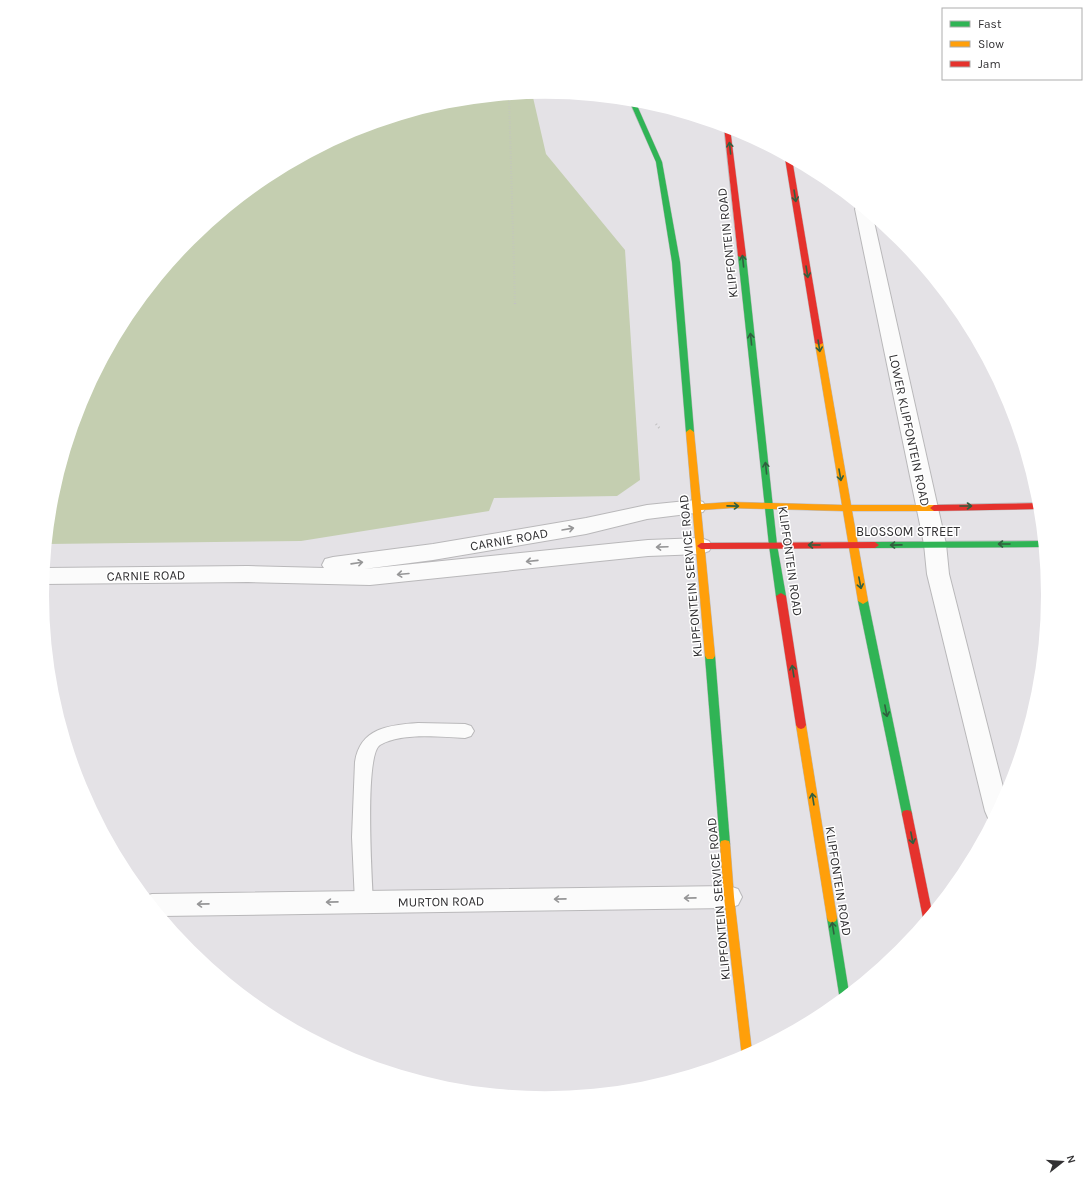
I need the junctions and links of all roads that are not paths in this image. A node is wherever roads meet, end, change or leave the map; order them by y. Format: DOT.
graph roads {
  1 [pos="635,108"];
  2 [pos="729,135"];
  3 [pos="789,163"];
  4 [pos="867,217"];
  5 [pos="770,506"];
  6 [pos="1033,506"];
  7 [pos="696,507"];
  8 [pos="927,507"];
  9 [pos="846,508"];
  10 [pos="935,544"];
  11 [pos="1038,544"];
  12 [pos="773,545"];
  13 [pos="854,545"];
  14 [pos="700,546"];
  15 [pos="248,574"];
  16 [pos="50,576"];
  17 [pos="465,731"];
  18 [pos="995,803"];
  19 [pos="730,897"];
  20 [pos="364,902"];
  21 [pos="158,905"];
  22 [pos="927,912"];
  23 [pos="843,992"];
  24 [pos="745,1048"];
  1 -- 7 [label="main road, KLIPFONTEIN SERVICE ROAD"];
  5 -- 2 [label="main road, KLIPFONTEIN ROAD, one-way"];
  3 -- 9 [label="main road, one-way"];
  4 -- 8 [label="street, LOWER KLIPFONTEIN ROAD"];
  7 -- 5 [label="main road, CARNIE ROAD, one-way"];
  5 -- 9 [label="main road, BLOSSOM STREET"];
  5 -- 12 [label="main road, KLIPFONTEIN ROAD"];
  8 -- 6 [label="main road, BLOSSOM STREET, one-way"];
  7 -- 14 [label="main road, KLIPFONTEIN SERVICE ROAD"];
  15 -- 7 [label="street, CARNIE ROAD, one-way"];
  8 -- 9 [label="main road, BLOSSOM STREET"];
  8 -- 10 [label="street, LOWER KLIPFONTEIN ROAD"];
  9 -- 13 [label="main road"];
  11 -- 10 [label="main road, BLOSSOM STREET, one-way"];
  10 -- 13 [label="main road, BLOSSOM STREET, one-way"];
  10 -- 18 [label="street, LOWER KLIPFONTEIN ROAD"];
  13 -- 12 [label="main road, BLOSSOM STREET, one-way"];
  12 -- 14 [label="main road, CARNIE ROAD"];
  23 -- 12 [label="main road, KLIPFONTEIN ROAD, one-way"];
  13 -- 22 [label="main road, one-way"];
  14 -- 15 [label="street, CARNIE ROAD, one-way"];
  14 -- 19 [label="main road, KLIPFONTEIN SERVICE ROAD"];
  15 -- 16 [label="street, CARNIE ROAD"];
  17 -- 20 [label="lane"];
  19 -- 20 [label="street, MURTON ROAD, one-way"];
  19 -- 24 [label="main road, KLIPFONTEIN SERVICE ROAD"];
  20 -- 21 [label="street, MURTON ROAD, one-way"];
}
